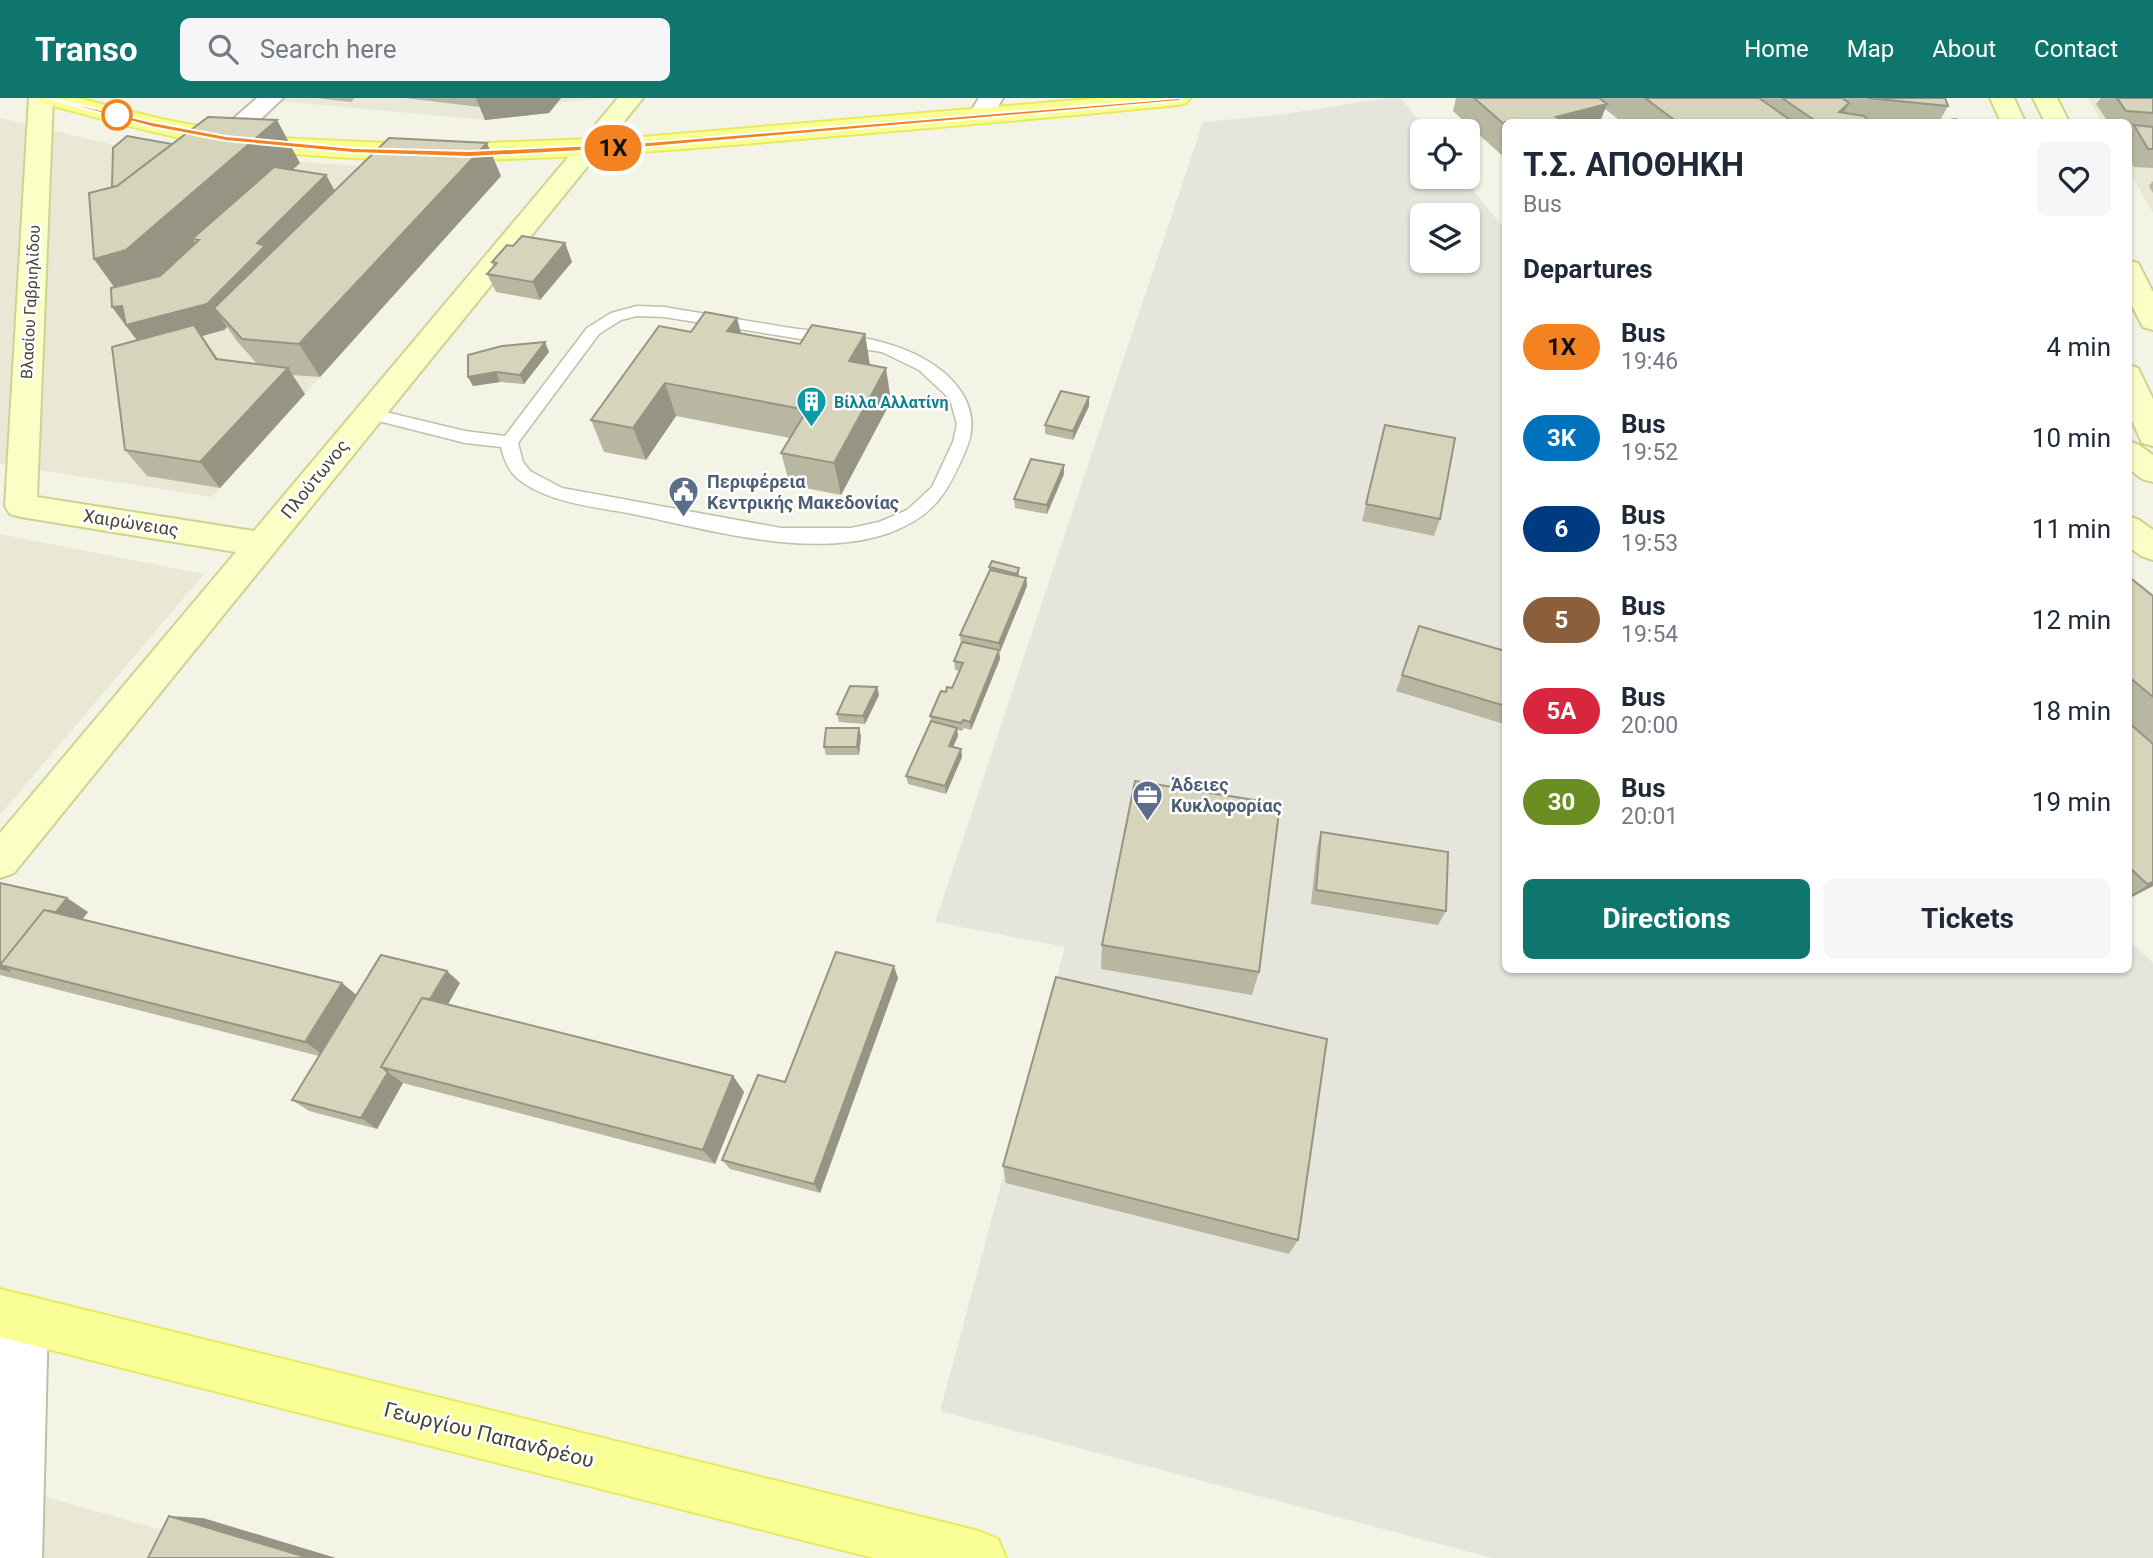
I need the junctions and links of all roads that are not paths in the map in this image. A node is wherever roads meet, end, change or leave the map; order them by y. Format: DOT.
graph roads {
  1 [pos="41,98"];
  2 [pos="50,98"];
  3 [pos="271,98"];
  4 [pos="631,98"];
  5 [pos="1178,98"];
  6 [pos="2002,98"];
  7 [pos="2045,98"];
  8 [pos="985,107"];
  9 [pos="2012,119"];
  10 [pos="2056,119"];
  11 [pos="226,138"];
  12 [pos="586,150"];
  13 [pos="2132,278"];
  14 [pos="2153,321"];
  15 [pos="2132,385"];
  16 [pos="369,413"];
  17 [pos="2153,436"];
  18 [pos="509,442"];
  19 [pos="2132,455"];
  20 [pos="2153,471"];
  21 [pos="10,504"];
  22 [pos="2132,531"];
  23 [pos="262,544"];
  24 [pos="2153,548"];
  25 [pos="0,861"];
  26 [pos="12,1316"];
  27 [pos="15,1558"];
  28 [pos="979,1558"];
  1 -- 21 [label="street, Βλασίου Γαβριηλίδου"];
  2 -- 11 [label="main road"];
  3 -- 11 [label="street"];
  4 -- 12 [label="street, Πλούτωνος"];
  5 -- 8 [label="main road"];
  6 -- 9 [label="street"];
  7 -- 10 [label="street"];
  8 -- 12 [label="main road"];
  11 -- 12 [label="main road"];
  12 -- 16 [label="street, Πλούτωνος"];
  13 -- 14 [label="street"];
  15 -- 17 [label="street"];
  16 -- 18 [label="lane"];
  16 -- 23 [label="street, Πλούτωνος"];
  18 -- 18 [label="lane"];
  19 -- 20 [label="street"];
  21 -- 23 [label="street, Χαιρώνειας"];
  22 -- 24 [label="street"];
  23 -- 25 [label="street, Πλούτωνος"];
  26 -- 27 [label="street"];
  26 -- 28 [label="main road, Γεωργίου Παπανδρέου"];
}
